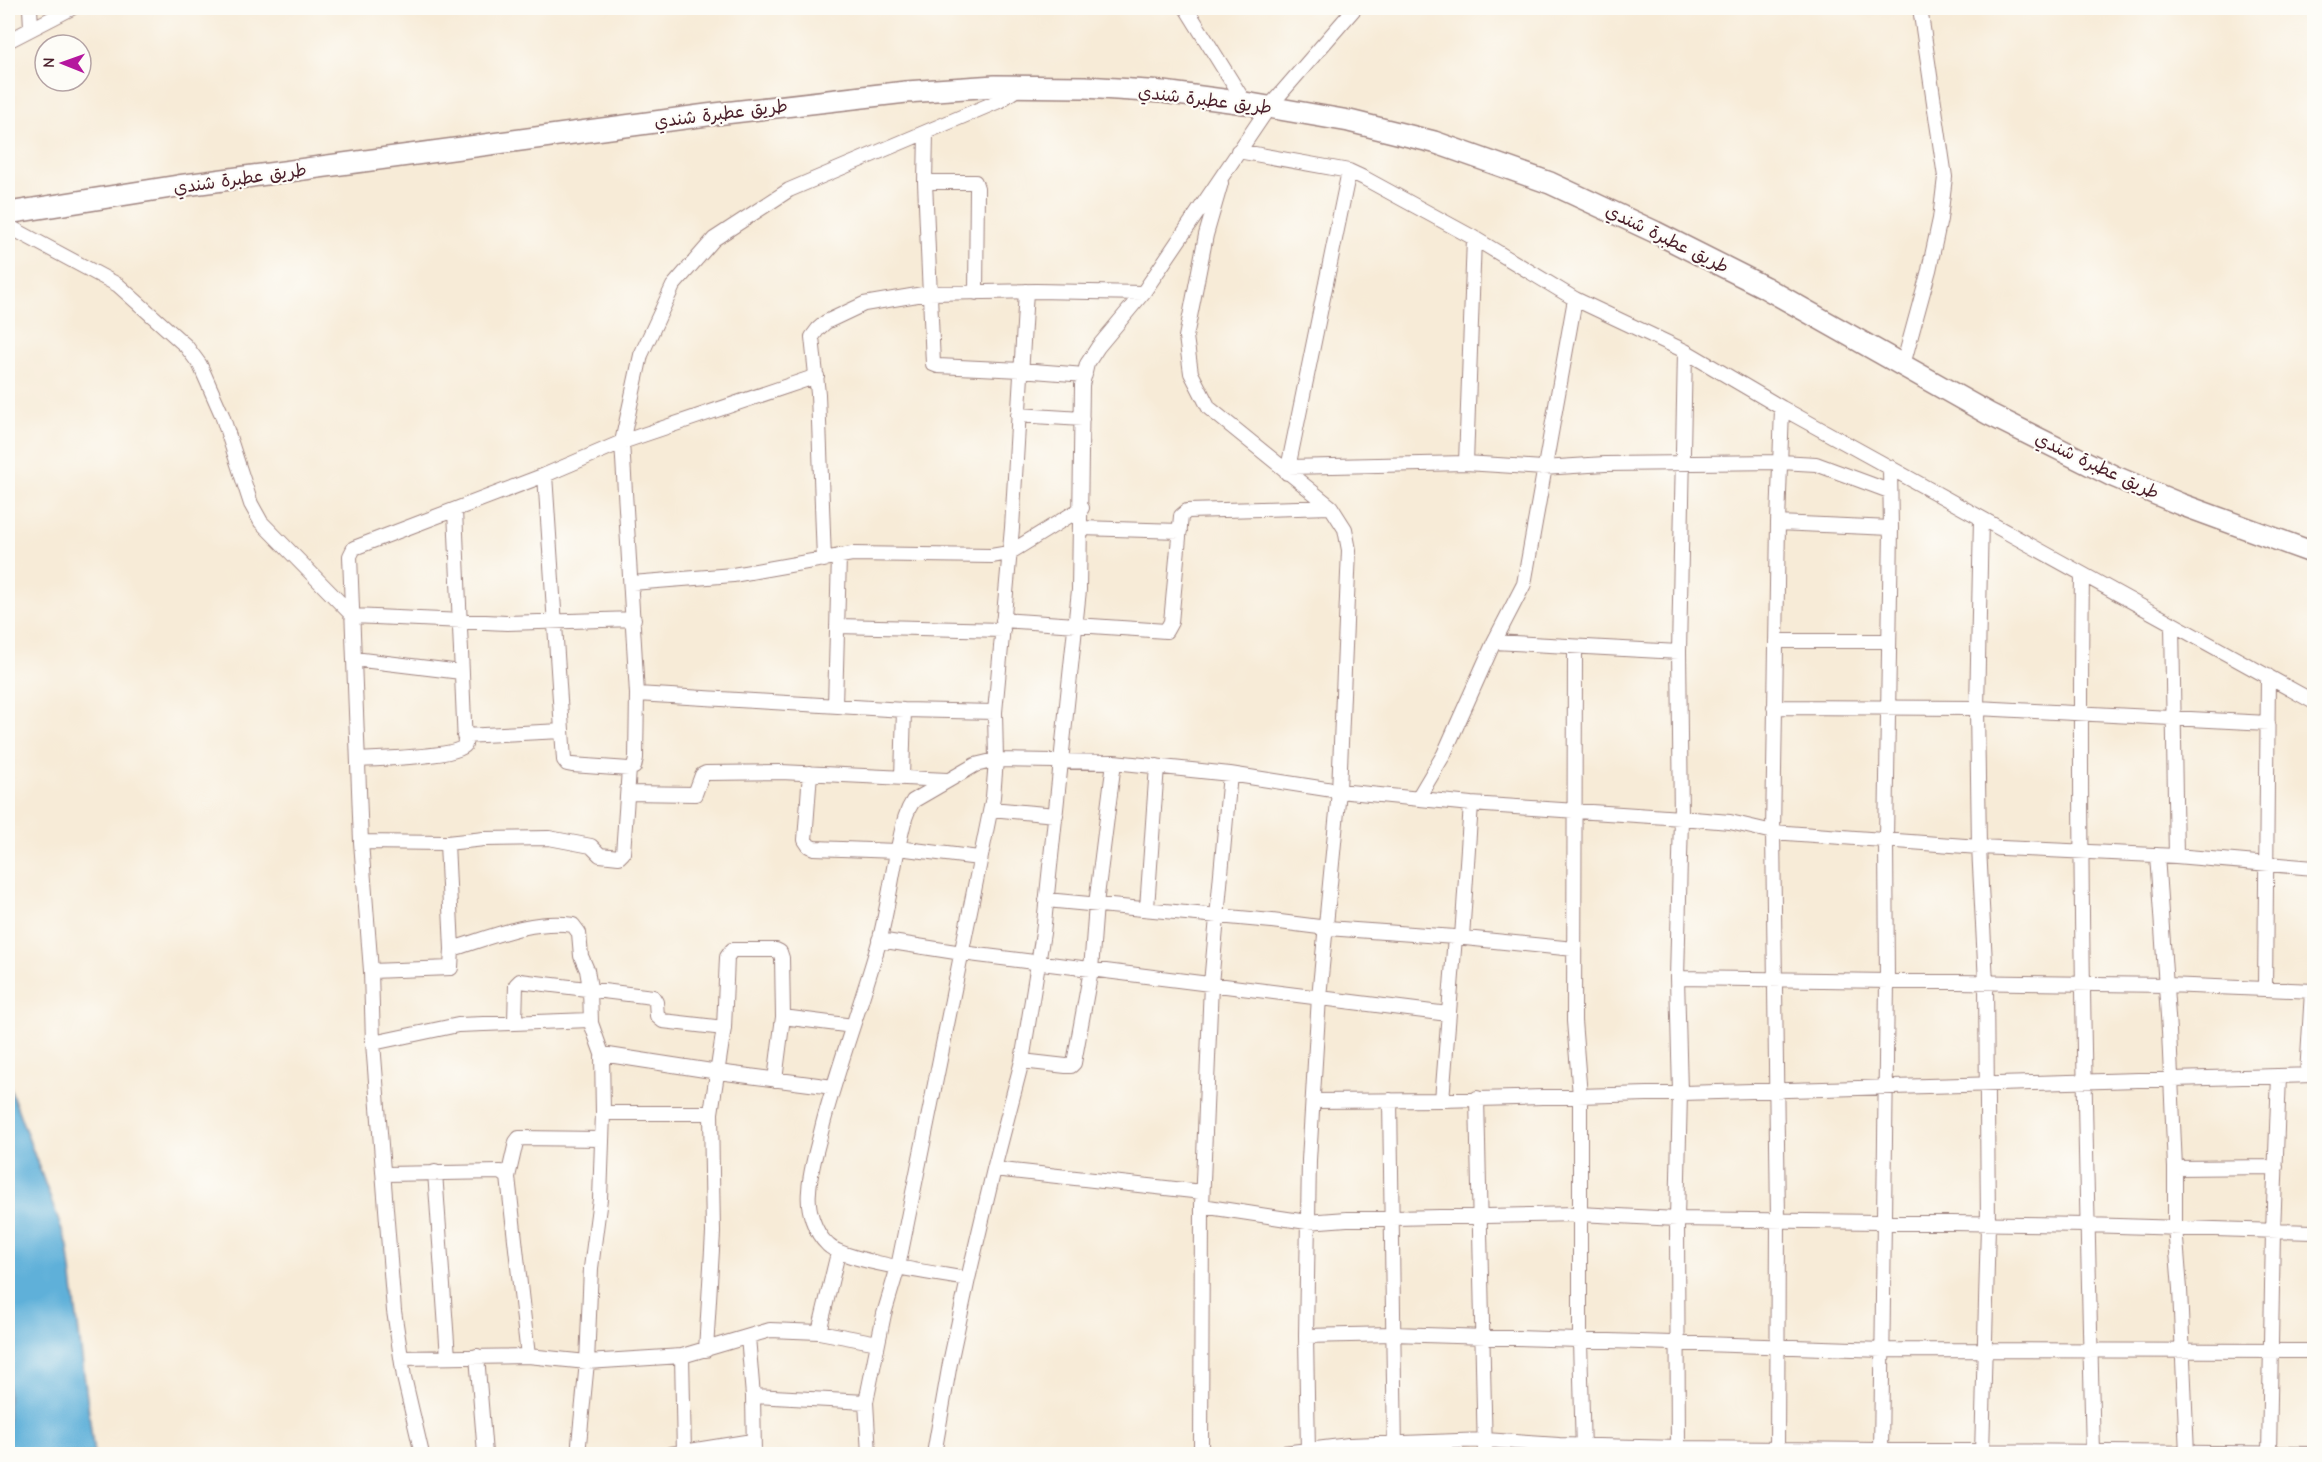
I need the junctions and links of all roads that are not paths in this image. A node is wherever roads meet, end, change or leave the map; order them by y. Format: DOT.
graph roads {
  1 [pos="30,8"];
  2 [pos="72,8"];
  3 [pos="1186,8"];
  4 [pos="1355,8"];
  5 [pos="1920,8"];
  6 [pos="31,27"];
  7 [pos="8,41"];
  8 [pos="1020,87"];
  9 [pos="1245,103"];
  10 [pos="1269,107"];
  11 [pos="926,132"];
  12 [pos="1238,151"];
  13 [pos="1225,170"];
  14 [pos="1349,171"];
  15 [pos="925,182"];
  16 [pos="8,213"];
  17 [pos="8,226"];
  18 [pos="1474,238"];
  19 [pos="1026,291"];
  20 [pos="976,292"];
  21 [pos="929,293"];
  22 [pos="1143,293"];
  23 [pos="1575,298"];
  24 [pos="1685,351"];
  25 [pos="1903,365"];
  26 [pos="1021,370"];
  27 [pos="1085,375"];
  28 [pos="817,376"];
  29 [pos="1782,408"];
  30 [pos="1018,415"];
  31 [pos="1082,419"];
  32 [pos="622,442"];
  33 [pos="1781,462"];
  34 [pos="1466,464"];
  35 [pos="1682,464"];
  36 [pos="1544,468"];
  37 [pos="1890,468"];
  38 [pos="1288,470"];
  39 [pos="545,475"];
  40 [pos="1889,491"];
  41 [pos="1331,507"];
  42 [pos="1082,508"];
  43 [pos="455,510"];
  44 [pos="1981,518"];
  45 [pos="1778,522"];
  46 [pos="1081,528"];
  47 [pos="1891,528"];
  48 [pos="1179,531"];
  49 [pos="1009,553"];
  50 [pos="2314,553"];
  51 [pos="838,556"];
  52 [pos="824,560"];
  53 [pos="2082,573"];
  54 [pos="632,583"];
  55 [pos="353,616"];
  56 [pos="634,619"];
  57 [pos="460,622"];
  58 [pos="555,623"];
  59 [pos="2172,624"];
  60 [pos="1003,625"];
  61 [pos="837,626"];
  62 [pos="1076,626"];
  63 [pos="1888,640"];
  64 [pos="1777,641"];
  65 [pos="1494,642"];
  66 [pos="1575,648"];
  67 [pos="1679,652"];
  68 [pos="354,659"];
  69 [pos="461,672"];
  70 [pos="2268,676"];
  71 [pos="637,694"];
  72 [pos="2314,702"];
  73 [pos="835,706"];
  74 [pos="1774,707"];
  75 [pos="1888,708"];
  76 [pos="1977,708"];
  77 [pos="904,710"];
  78 [pos="995,712"];
  79 [pos="2080,714"];
  80 [pos="2173,718"];
  81 [pos="2268,723"];
  82 [pos="562,731"];
  83 [pos="464,736"];
  84 [pos="358,760"];
  85 [pos="996,760"];
  86 [pos="1062,761"];
  87 [pos="1114,762"];
  88 [pos="1157,766"];
  89 [pos="629,769"];
  90 [pos="810,773"];
  91 [pos="1230,774"];
  92 [pos="902,778"];
  93 [pos="949,780"];
  94 [pos="1339,791"];
  95 [pos="628,793"];
  96 [pos="1418,798"];
  97 [pos="1471,804"];
  98 [pos="991,809"];
  99 [pos="1574,811"];
  100 [pos="1056,815"];
  101 [pos="1681,818"];
  102 [pos="1773,832"];
  103 [pos="1886,840"];
  104 [pos="361,842"];
  105 [pos="447,843"];
  106 [pos="1978,847"];
  107 [pos="897,850"];
  108 [pos="2081,853"];
  109 [pos="2157,855"];
  110 [pos="2176,856"];
  111 [pos="979,858"];
  112 [pos="2265,864"];
  113 [pos="2314,868"];
  114 [pos="1046,900"];
  115 [pos="1096,904"];
  116 [pos="1148,908"];
  117 [pos="1217,916"];
  118 [pos="1327,928"];
  119 [pos="1459,937"];
  120 [pos="879,940"];
  121 [pos="452,949"];
  122 [pos="1574,949"];
  123 [pos="962,954"];
  124 [pos="1038,963"];
  125 [pos="1091,970"];
  126 [pos="371,971"];
  127 [pos="1677,978"];
  128 [pos="1774,980"];
  129 [pos="1887,981"];
  130 [pos="1986,983"];
  131 [pos="1211,984"];
  132 [pos="2084,984"];
  133 [pos="2167,985"];
  134 [pos="590,988"];
  135 [pos="2265,989"];
  136 [pos="2313,991"];
  137 [pos="1319,997"];
  138 [pos="1448,1014"];
  139 [pos="783,1017"];
  140 [pos="590,1020"];
  141 [pos="515,1021"];
  142 [pos="853,1026"];
  143 [pos="724,1028"];
  144 [pos="373,1043"];
  145 [pos="602,1054"];
  146 [pos="1022,1061"];
  147 [pos="718,1072"];
  148 [pos="2311,1075"];
  149 [pos="2278,1076"];
  150 [pos="2170,1079"];
  151 [pos="775,1080"];
  152 [pos="2084,1083"];
  153 [pos="1986,1085"];
  154 [pos="833,1087"];
  155 [pos="1886,1088"];
  156 [pos="1775,1090"];
  157 [pos="1680,1092"];
  158 [pos="1580,1095"];
  159 [pos="1477,1098"];
  160 [pos="1390,1100"];
  161 [pos="1442,1100"];
  162 [pos="1312,1101"];
  163 [pos="603,1113"];
  164 [pos="711,1113"];
  165 [pos="602,1139"];
  166 [pos="2276,1167"];
  167 [pos="993,1168"];
  168 [pos="2175,1168"];
  169 [pos="435,1172"];
  170 [pos="385,1174"];
  171 [pos="508,1177"];
  172 [pos="1202,1199"];
  173 [pos="1579,1214"];
  174 [pos="1480,1215"];
  175 [pos="1392,1218"];
  176 [pos="1677,1219"];
  177 [pos="1778,1220"];
  178 [pos="1307,1222"];
  179 [pos="1884,1222"];
  180 [pos="1988,1225"];
  181 [pos="2086,1225"];
  182 [pos="2175,1227"];
  183 [pos="2272,1231"];
  184 [pos="2314,1232"];
  185 [pos="838,1252"];
  186 [pos="898,1267"];
  187 [pos="968,1279"];
  188 [pos="819,1332"];
  189 [pos="1393,1334"];
  190 [pos="1306,1336"];
  191 [pos="748,1337"];
  192 [pos="1482,1338"];
  193 [pos="1580,1341"];
  194 [pos="878,1343"];
  195 [pos="1678,1343"];
  196 [pos="1777,1347"];
  197 [pos="706,1350"];
  198 [pos="1883,1350"];
  199 [pos="2089,1350"];
  200 [pos="1983,1351"];
  201 [pos="2183,1351"];
  202 [pos="2270,1351"];
  203 [pos="2314,1351"];
  204 [pos="477,1356"];
  205 [pos="528,1356"];
  206 [pos="682,1356"];
  207 [pos="448,1357"];
  208 [pos="401,1358"];
  209 [pos="587,1362"];
  210 [pos="753,1396"];
  211 [pos="866,1402"];
  212 [pos="1485,1440"];
  213 [pos="753,1448"];
  214 [pos="1395,1449"];
  215 [pos="1583,1450"];
  216 [pos="1678,1451"];
  217 [pos="1777,1452"];
  218 [pos="1308,1453"];
  219 [pos="1881,1453"];
  220 [pos="1982,1453"];
  221 [pos="2269,1453"];
  222 [pos="680,1454"];
  223 [pos="2093,1454"];
  224 [pos="2187,1454"];
  225 [pos="2314,1454"];
  226 [pos="422,1455"];
  227 [pos="485,1455"];
  228 [pos="578,1455"];
  229 [pos="869,1455"];
  230 [pos="934,1455"];
  231 [pos="1201,1455"];
  232 [pos="1275,1455"];
  233 [pos="1485,1455"];
  1 -- 6 [label="street"];
  2 -- 6 [label="street"];
  3 -- 9 [label="street"];
  4 -- 10 [label="street"];
  5 -- 25 [label="street"];
  6 -- 7 [label="street"];
  8 -- 9 [label="highway, طريق عطبرة شندي"];
  8 -- 11 [label="street"];
  8 -- 16 [label="highway, طريق عطبرة شندي"];
  9 -- 10 [label="highway, طريق عطبرة شندي"];
  10 -- 12 [label="street"];
  10 -- 25 [label="highway, طريق عطبرة شندي"];
  11 -- 15 [label="street"];
  11 -- 32 [label="street"];
  12 -- 13 [label="street"];
  12 -- 14 [label="street"];
  13 -- 22 [label="street"];
  13 -- 38 [label="street"];
  14 -- 18 [label="street"];
  14 -- 38 [label="street"];
  15 -- 20 [label="street"];
  15 -- 21 [label="street"];
  17 -- 55 [label="street"];
  18 -- 23 [label="street"];
  18 -- 34 [label="street"];
  19 -- 20 [label="street"];
  19 -- 22 [label="street"];
  19 -- 26 [label="street"];
  20 -- 21 [label="street"];
  21 -- 26 [label="street"];
  21 -- 28 [label="street"];
  22 -- 27 [label="street"];
  23 -- 24 [label="street"];
  23 -- 36 [label="street"];
  24 -- 29 [label="street"];
  24 -- 35 [label="street"];
  25 -- 50 [label="highway, طريق عطبرة شندي"];
  26 -- 27 [label="street"];
  26 -- 30 [label="street"];
  27 -- 31 [label="street"];
  28 -- 32 [label="street"];
  28 -- 52 [label="street"];
  29 -- 33 [label="street"];
  29 -- 37 [label="street"];
  30 -- 31 [label="street"];
  30 -- 49 [label="street"];
  31 -- 42 [label="street"];
  32 -- 39 [label="street"];
  32 -- 54 [label="street"];
  33 -- 35 [label="street"];
  33 -- 40 [label="street"];
  33 -- 45 [label="street"];
  34 -- 36 [label="street"];
  34 -- 38 [label="street"];
  35 -- 36 [label="street"];
  35 -- 67 [label="street"];
  36 -- 65 [label="street"];
  37 -- 40 [label="street"];
  37 -- 44 [label="street"];
  38 -- 41 [label="street"];
  39 -- 43 [label="street"];
  39 -- 58 [label="street"];
  40 -- 47 [label="street"];
  41 -- 48 [label="street"];
  41 -- 94 [label="street"];
  42 -- 46 [label="street"];
  42 -- 49 [label="street"];
  43 -- 55 [label="street"];
  43 -- 57 [label="street"];
  44 -- 53 [label="street"];
  44 -- 76 [label="street"];
  45 -- 47 [label="street"];
  45 -- 64 [label="street"];
  46 -- 48 [label="street"];
  46 -- 62 [label="street"];
  47 -- 63 [label="street"];
  48 -- 62 [label="street"];
  49 -- 51 [label="street"];
  49 -- 60 [label="street"];
  51 -- 52 [label="street"];
  51 -- 61 [label="street"];
  52 -- 54 [label="street"];
  53 -- 59 [label="street"];
  53 -- 79 [label="street"];
  54 -- 56 [label="street"];
  55 -- 57 [label="street"];
  55 -- 68 [label="street"];
  56 -- 58 [label="street"];
  56 -- 71 [label="street"];
  57 -- 58 [label="street"];
  57 -- 69 [label="street"];
  58 -- 82 [label="street"];
  59 -- 70 [label="street"];
  59 -- 80 [label="street"];
  60 -- 61 [label="street"];
  60 -- 62 [label="street"];
  60 -- 78 [label="street"];
  61 -- 73 [label="street"];
  62 -- 86 [label="street"];
  63 -- 64 [label="street"];
  63 -- 75 [label="street"];
  64 -- 74 [label="street"];
  65 -- 66 [label="street"];
  65 -- 96 [label="street"];
  66 -- 67 [label="street"];
  66 -- 99 [label="street"];
  67 -- 101 [label="street"];
  68 -- 69 [label="street"];
  68 -- 84 [label="street"];
  69 -- 83 [label="street"];
  70 -- 72 [label="street"];
  70 -- 81 [label="street"];
  71 -- 73 [label="street"];
  71 -- 89 [label="street"];
  73 -- 77 [label="street"];
  74 -- 75 [label="street"];
  74 -- 102 [label="street"];
  75 -- 76 [label="street"];
  75 -- 103 [label="street"];
  76 -- 79 [label="street"];
  76 -- 106 [label="street"];
  77 -- 78 [label="street"];
  77 -- 92 [label="street"];
  78 -- 85 [label="street"];
  79 -- 80 [label="street"];
  79 -- 108 [label="street"];
  80 -- 81 [label="street"];
  80 -- 110 [label="street"];
  81 -- 112 [label="street"];
  82 -- 83 [label="street"];
  82 -- 89 [label="street"];
  83 -- 84 [label="street"];
  84 -- 104 [label="street"];
  85 -- 86 [label="street"];
  85 -- 93 [label="street"];
  85 -- 98 [label="street"];
  86 -- 87 [label="street"];
  86 -- 100 [label="street"];
  87 -- 88 [label="street"];
  87 -- 115 [label="street"];
  88 -- 91 [label="street"];
  88 -- 116 [label="street"];
  89 -- 95 [label="street"];
  90 -- 92 [label="street"];
  90 -- 95 [label="street"];
  90 -- 107 [label="street"];
  91 -- 94 [label="street"];
  91 -- 117 [label="street"];
  92 -- 93 [label="street"];
  93 -- 107 [label="street"];
  94 -- 96 [label="street"];
  94 -- 118 [label="street"];
  95 -- 105 [label="street"];
  96 -- 97 [label="street"];
  97 -- 99 [label="street"];
  97 -- 119 [label="street"];
  98 -- 100 [label="street"];
  98 -- 111 [label="street"];
  99 -- 101 [label="street"];
  99 -- 122 [label="street"];
  100 -- 114 [label="street"];
  101 -- 102 [label="street"];
  101 -- 127 [label="street"];
  102 -- 103 [label="street"];
  102 -- 128 [label="street"];
  103 -- 106 [label="street"];
  103 -- 129 [label="street"];
  104 -- 105 [label="street"];
  104 -- 126 [label="street"];
  105 -- 121 [label="street"];
  106 -- 108 [label="street"];
  106 -- 130 [label="street"];
  107 -- 111 [label="street"];
  107 -- 120 [label="street"];
  108 -- 109 [label="street"];
  108 -- 132 [label="street"];
  109 -- 110 [label="street"];
  109 -- 133 [label="street"];
  110 -- 112 [label="street"];
  111 -- 123 [label="street"];
  112 -- 113 [label="street"];
  112 -- 135 [label="street"];
  114 -- 115 [label="street"];
  114 -- 124 [label="street"];
  115 -- 116 [label="street"];
  115 -- 125 [label="street"];
  116 -- 117 [label="street"];
  117 -- 118 [label="street"];
  117 -- 131 [label="street"];
  118 -- 119 [label="street"];
  118 -- 137 [label="street"];
  119 -- 122 [label="street"];
  119 -- 138 [label="street"];
  120 -- 123 [label="street"];
  120 -- 142 [label="street"];
  121 -- 126 [label="street"];
  121 -- 134 [label="street"];
  122 -- 158 [label="street"];
  123 -- 124 [label="street"];
  123 -- 186 [label="street"];
  124 -- 125 [label="street"];
  124 -- 146 [label="street"];
  125 -- 131 [label="street"];
  125 -- 146 [label="street"];
  126 -- 144 [label="street"];
  127 -- 128 [label="street"];
  127 -- 157 [label="street"];
  128 -- 129 [label="street"];
  128 -- 156 [label="street"];
  129 -- 130 [label="street"];
  129 -- 155 [label="street"];
  130 -- 132 [label="street"];
  130 -- 153 [label="street"];
  131 -- 137 [label="street"];
  131 -- 172 [label="street"];
  132 -- 133 [label="street"];
  132 -- 152 [label="street"];
  133 -- 135 [label="street"];
  133 -- 150 [label="street"];
  134 -- 140 [label="street"];
  134 -- 141 [label="street"];
  134 -- 143 [label="street"];
  135 -- 136 [label="street"];
  136 -- 148 [label="street"];
  137 -- 138 [label="street"];
  137 -- 162 [label="street"];
  138 -- 161 [label="street"];
  139 -- 142 [label="street"];
  139 -- 143 [label="street"];
  139 -- 151 [label="street"];
  140 -- 141 [label="street"];
  140 -- 145 [label="street"];
  141 -- 144 [label="street"];
  142 -- 154 [label="street"];
  143 -- 147 [label="street"];
  144 -- 170 [label="street"];
  145 -- 147 [label="street"];
  145 -- 163 [label="street"];
  146 -- 167 [label="street"];
  147 -- 151 [label="street"];
  147 -- 164 [label="street"];
  148 -- 149 [label="street"];
  149 -- 150 [label="street"];
  149 -- 166 [label="street"];
  150 -- 152 [label="street"];
  150 -- 168 [label="street"];
  151 -- 154 [label="street"];
  152 -- 153 [label="street"];
  152 -- 181 [label="street"];
  153 -- 155 [label="street"];
  153 -- 180 [label="street"];
  154 -- 185 [label="street"];
  155 -- 156 [label="street"];
  155 -- 179 [label="street"];
  156 -- 157 [label="street"];
  156 -- 177 [label="street"];
  157 -- 158 [label="street"];
  157 -- 176 [label="street"];
  158 -- 159 [label="street"];
  158 -- 173 [label="street"];
  159 -- 161 [label="street"];
  159 -- 174 [label="street"];
  160 -- 161 [label="street"];
  160 -- 162 [label="street"];
  160 -- 175 [label="street"];
  162 -- 178 [label="street"];
  163 -- 164 [label="street"];
  163 -- 165 [label="street"];
  164 -- 197 [label="street"];
  165 -- 171 [label="street"];
  165 -- 209 [label="street"];
  166 -- 168 [label="street"];
  166 -- 183 [label="street"];
  167 -- 172 [label="street"];
  167 -- 187 [label="street"];
  168 -- 182 [label="street"];
  169 -- 170 [label="street"];
  169 -- 171 [label="street"];
  169 -- 207 [label="street"];
  170 -- 208 [label="street"];
  171 -- 205 [label="street"];
  172 -- 178 [label="street"];
  172 -- 231 [label="street"];
  173 -- 174 [label="street"];
  173 -- 176 [label="street"];
  173 -- 193 [label="street"];
  174 -- 175 [label="street"];
  174 -- 192 [label="street"];
  175 -- 178 [label="street"];
  175 -- 189 [label="street"];
  176 -- 177 [label="street"];
  176 -- 195 [label="street"];
  177 -- 179 [label="street"];
  177 -- 196 [label="street"];
  178 -- 190 [label="street"];
  179 -- 180 [label="street"];
  179 -- 198 [label="street"];
  180 -- 181 [label="street"];
  180 -- 200 [label="street"];
  181 -- 182 [label="street"];
  181 -- 199 [label="street"];
  182 -- 183 [label="street"];
  182 -- 201 [label="street"];
  183 -- 184 [label="street"];
  183 -- 202 [label="street"];
  185 -- 186 [label="street"];
  185 -- 188 [label="street"];
  186 -- 187 [label="street"];
  186 -- 194 [label="street"];
  187 -- 230 [label="street"];
  188 -- 191 [label="street"];
  188 -- 194 [label="street"];
  189 -- 190 [label="street"];
  189 -- 192 [label="street"];
  189 -- 214 [label="street"];
  190 -- 218 [label="street"];
  191 -- 197 [label="street"];
  191 -- 210 [label="street"];
  192 -- 193 [label="street"];
  192 -- 212 [label="street"];
  193 -- 195 [label="street"];
  193 -- 215 [label="street"];
  194 -- 211 [label="street"];
  195 -- 196 [label="street"];
  195 -- 216 [label="street"];
  196 -- 198 [label="street"];
  196 -- 217 [label="street"];
  197 -- 206 [label="street"];
  198 -- 200 [label="street"];
  198 -- 219 [label="street"];
  199 -- 200 [label="street"];
  199 -- 201 [label="street"];
  199 -- 223 [label="street"];
  200 -- 220 [label="street"];
  201 -- 202 [label="street"];
  201 -- 224 [label="street"];
  202 -- 203 [label="street"];
  202 -- 221 [label="street"];
  204 -- 205 [label="street"];
  204 -- 207 [label="street"];
  204 -- 227 [label="street"];
  205 -- 209 [label="street"];
  206 -- 209 [label="street"];
  206 -- 222 [label="street"];
  207 -- 208 [label="street"];
  208 -- 226 [label="street"];
  209 -- 228 [label="street"];
  210 -- 211 [label="street"];
  210 -- 213 [label="street"];
  211 -- 229 [label="street"];
  212 -- 214 [label="street"];
  212 -- 215 [label="street"];
  212 -- 233 [label="street"];
  213 -- 222 [label="street"];
  214 -- 218 [label="street"];
  215 -- 216 [label="street"];
  216 -- 217 [label="street"];
  217 -- 219 [label="street"];
  218 -- 232 [label="street"];
  219 -- 220 [label="street"];
  220 -- 223 [label="street"];
  221 -- 224 [label="street"];
  221 -- 225 [label="street"];
  223 -- 224 [label="street"];
}
